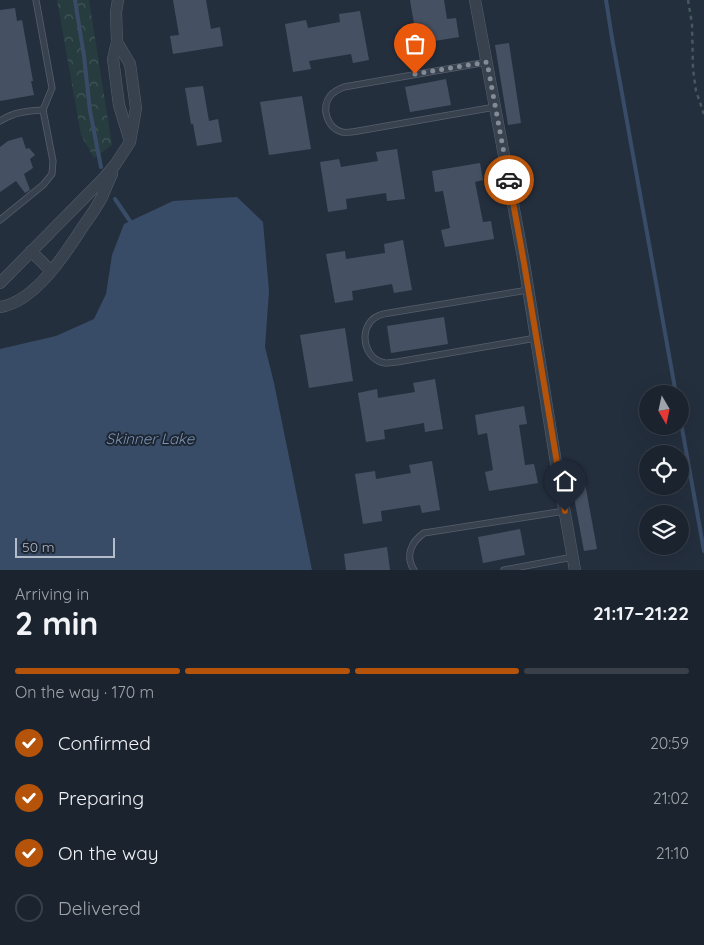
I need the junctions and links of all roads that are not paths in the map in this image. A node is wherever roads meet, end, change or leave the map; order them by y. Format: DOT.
graph roads {
  1 [pos="36,0"];
  2 [pos="118,0"];
  3 [pos="475,0"];
  4 [pos="117,42"];
  5 [pos="487,62"];
  6 [pos="495,107"];
  7 [pos="43,110"];
  8 [pos="0,120"];
  9 [pos="130,142"];
  10 [pos="115,165"];
  11 [pos="0,220"];
  12 [pos="31,251"];
  13 [pos="51,271"];
  14 [pos="0,283"];
  15 [pos="528,290"];
  16 [pos="0,307"];
  17 [pos="536,338"];
  18 [pos="565,511"];
  19 [pos="573,557"];
  20 [pos="414,570"];
  21 [pos="504,570"];
  22 [pos="575,570"];
  1 -- 7 [label="lane"];
  2 -- 4 [label="street"];
  3 -- 5 [label="street"];
  4 -- 9 [label="street"];
  4 -- 9 [label="street"];
  5 -- 6 [label="street"];
  5 -- 6 [label="lane"];
  6 -- 15 [label="street"];
  7 -- 8 [label="lane"];
  7 -- 11 [label="lane"];
  9 -- 10 [label="street"];
  10 -- 12 [label="street"];
  10 -- 13 [label="street"];
  12 -- 13 [label="street"];
  12 -- 14 [label="street"];
  13 -- 16 [label="street"];
  15 -- 17 [label="street"];
  15 -- 17 [label="lane"];
  17 -- 18 [label="street"];
  18 -- 19 [label="street"];
  18 -- 20 [label="lane"];
  19 -- 21 [label="lane"];
  19 -- 22 [label="street"];
}
